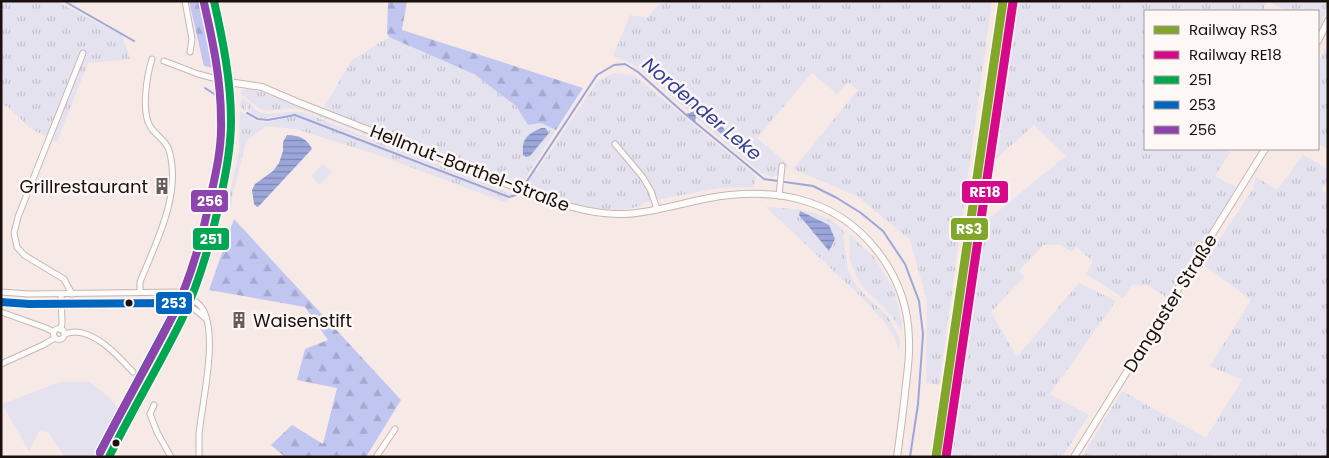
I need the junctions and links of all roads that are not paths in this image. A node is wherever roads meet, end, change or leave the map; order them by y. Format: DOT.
graph roads {
  1 [pos="185,1"];
  2 [pos="214,1"];
  3 [pos="1328,22"];
  4 [pos="1319,39"];
  5 [pos="190,52"];
  6 [pos="83,53"];
  7 [pos="152,59"];
  8 [pos="164,61"];
  9 [pos="228,82"];
  10 [pos="615,144"];
  11 [pos="1264,150"];
  12 [pos="782,166"];
  13 [pos="779,196"];
  14 [pos="657,209"];
  15 [pos="1,292"];
  16 [pos="140,292"];
  17 [pos="61,294"];
  18 [pos="72,294"];
  19 [pos="189,302"];
  20 [pos="1,312"];
  21 [pos="63,332"];
  22 [pos="54,335"];
  23 [pos="1,364"];
  24 [pos="133,372"];
  25 [pos="154,405"];
  26 [pos="395,429"];
  27 [pos="109,457"];
  28 [pos="172,457"];
  29 [pos="199,457"];
  30 [pos="376,457"];
  31 [pos="897,457"];
  32 [pos="1074,457"];
  1 -- 5 [label="street"];
  2 -- 9 [label="main road"];
  3 -- 4 [label="street"];
  6 -- 18 [label="street"];
  7 -- 16 [label="street"];
  8 -- 9 [label="street"];
  9 -- 14 [label="street, Hellmut-Barthel-Straße"];
  9 -- 19 [label="main road"];
  10 -- 14 [label="street"];
  11 -- 32 [label="street, Dangaster Straße"];
  12 -- 13 [label="street"];
  13 -- 14 [label="street, Hellmut-Barthel-Straße"];
  13 -- 31 [label="street, Hellmut-Barthel-Straße"];
  15 -- 17 [label="street"];
  16 -- 18 [label="street"];
  16 -- 19 [label="street"];
  17 -- 18 [label="street"];
  17 -- 21 [label="street"];
  19 -- 27 [label="main road"];
  19 -- 29 [label="street"];
  20 -- 22 [label="street"];
  21 -- 22 [label="street"];
  21 -- 22 [label="street"];
  21 -- 24 [label="street"];
  22 -- 23 [label="street"];
  25 -- 28 [label="street"];
  26 -- 30 [label="street"];
}
